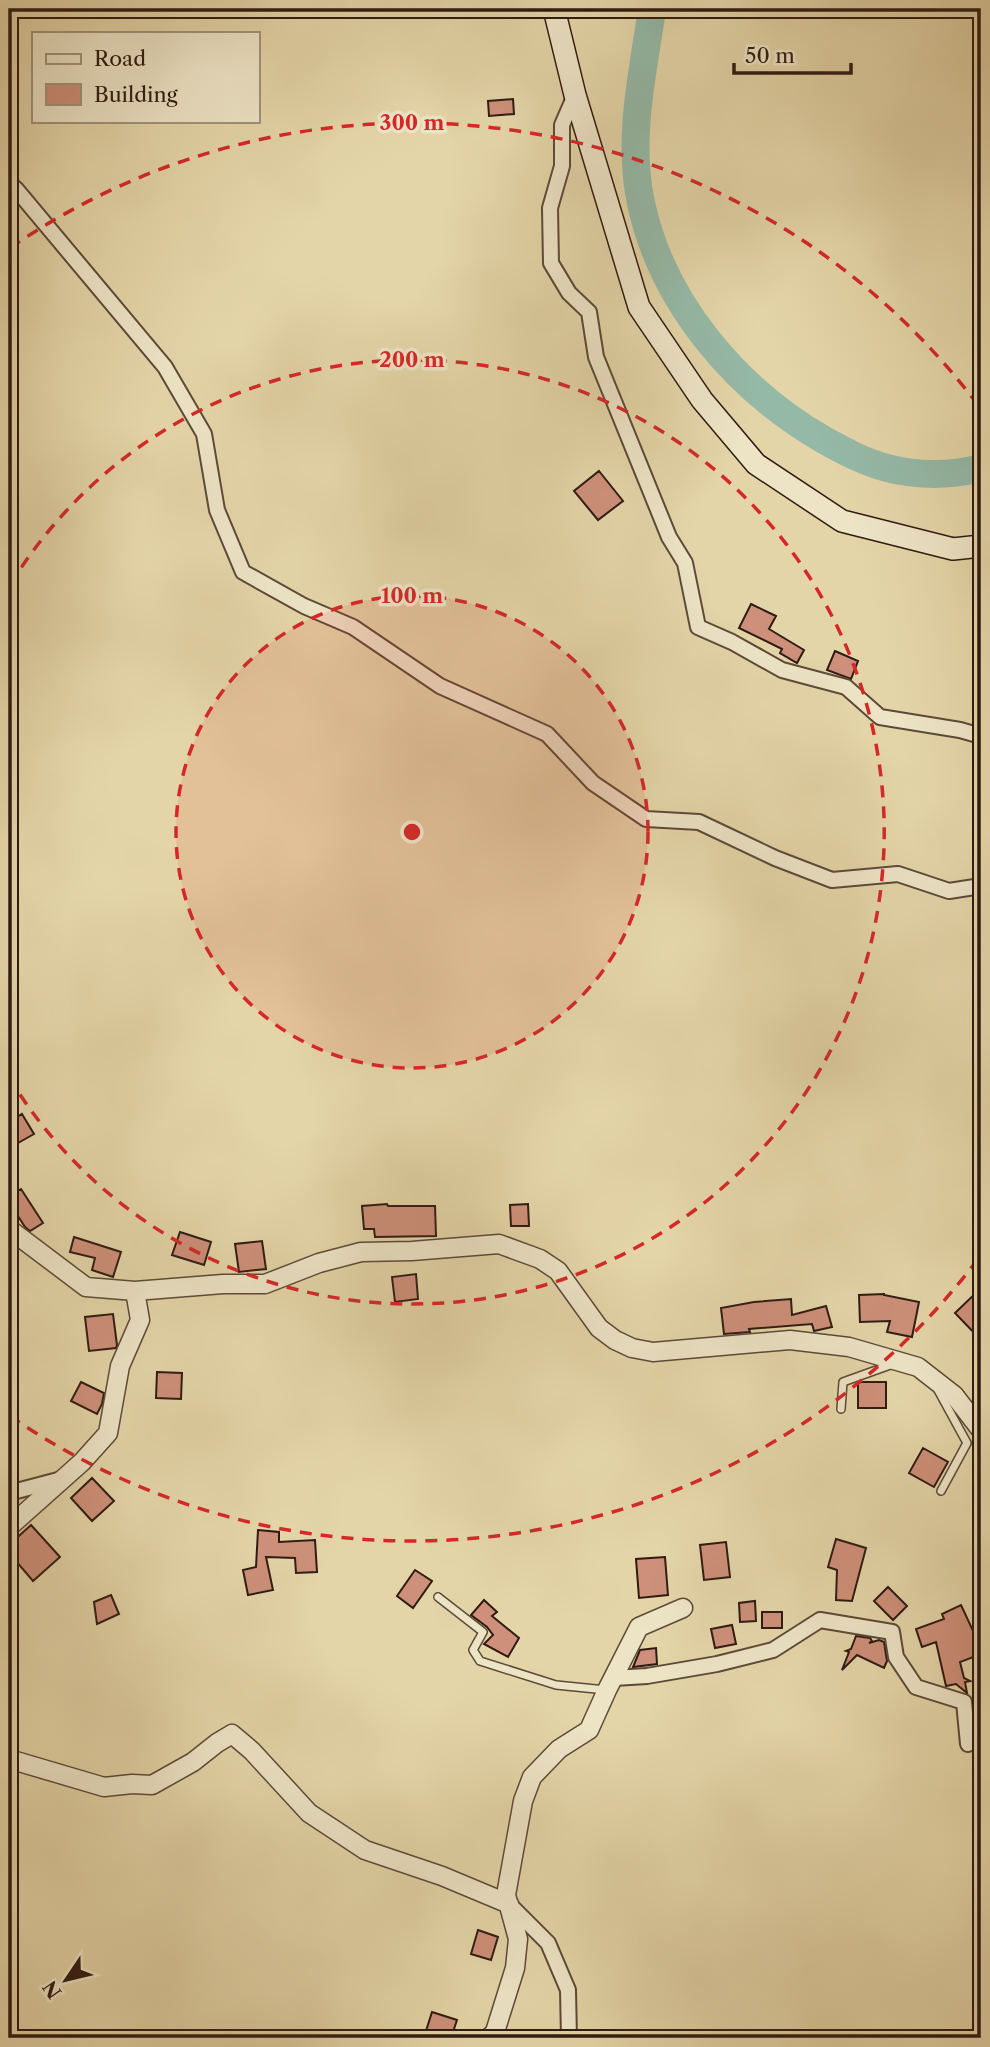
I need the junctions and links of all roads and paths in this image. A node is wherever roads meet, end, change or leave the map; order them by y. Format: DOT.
graph roads {
  1 [pos="554,9"];
  2 [pos="575,95"];
  3 [pos="9,183"];
  4 [pos="981,546"];
  5 [pos="981,736"];
  6 [pos="981,886"];
  7 [pos="9,1229"];
  8 [pos="135,1291"];
  9 [pos="900,1362"];
  10 [pos="932,1378"];
  11 [pos="841,1409"];
  12 [pos="981,1430"];
  13 [pos="63,1479"];
  14 [pos="941,1491"];
  15 [pos="9,1493"];
  16 [pos="9,1527"];
  17 [pos="438,1597"];
  18 [pos="682,1608"];
  19 [pos="610,1684"];
  20 [pos="968,1744"];
  21 [pos="9,1759"];
  22 [pos="509,1904"];
  23 [pos="489,2038"];
  24 [pos="569,2038"];
  1 -- 2 [label="main road"];
  2 -- 4 [label="main road"];
  2 -- 5 [label="street"];
  3 -- 6 [label="street"];
  7 -- 8 [label="street"];
  8 -- 9 [label="street"];
  8 -- 13 [label="street"];
  9 -- 10 [label="street"];
  9 -- 11 [label="lane"];
  10 -- 12 [label="street"];
  10 -- 14 [label="lane"];
  13 -- 15 [label="street"];
  13 -- 16 [label="street"];
  17 -- 19 [label="lane"];
  18 -- 19 [label="street"];
  19 -- 20 [label="street"];
  19 -- 22 [label="street"];
  21 -- 22 [label="street"];
  22 -- 23 [label="street"];
  22 -- 24 [label="street"];
}
